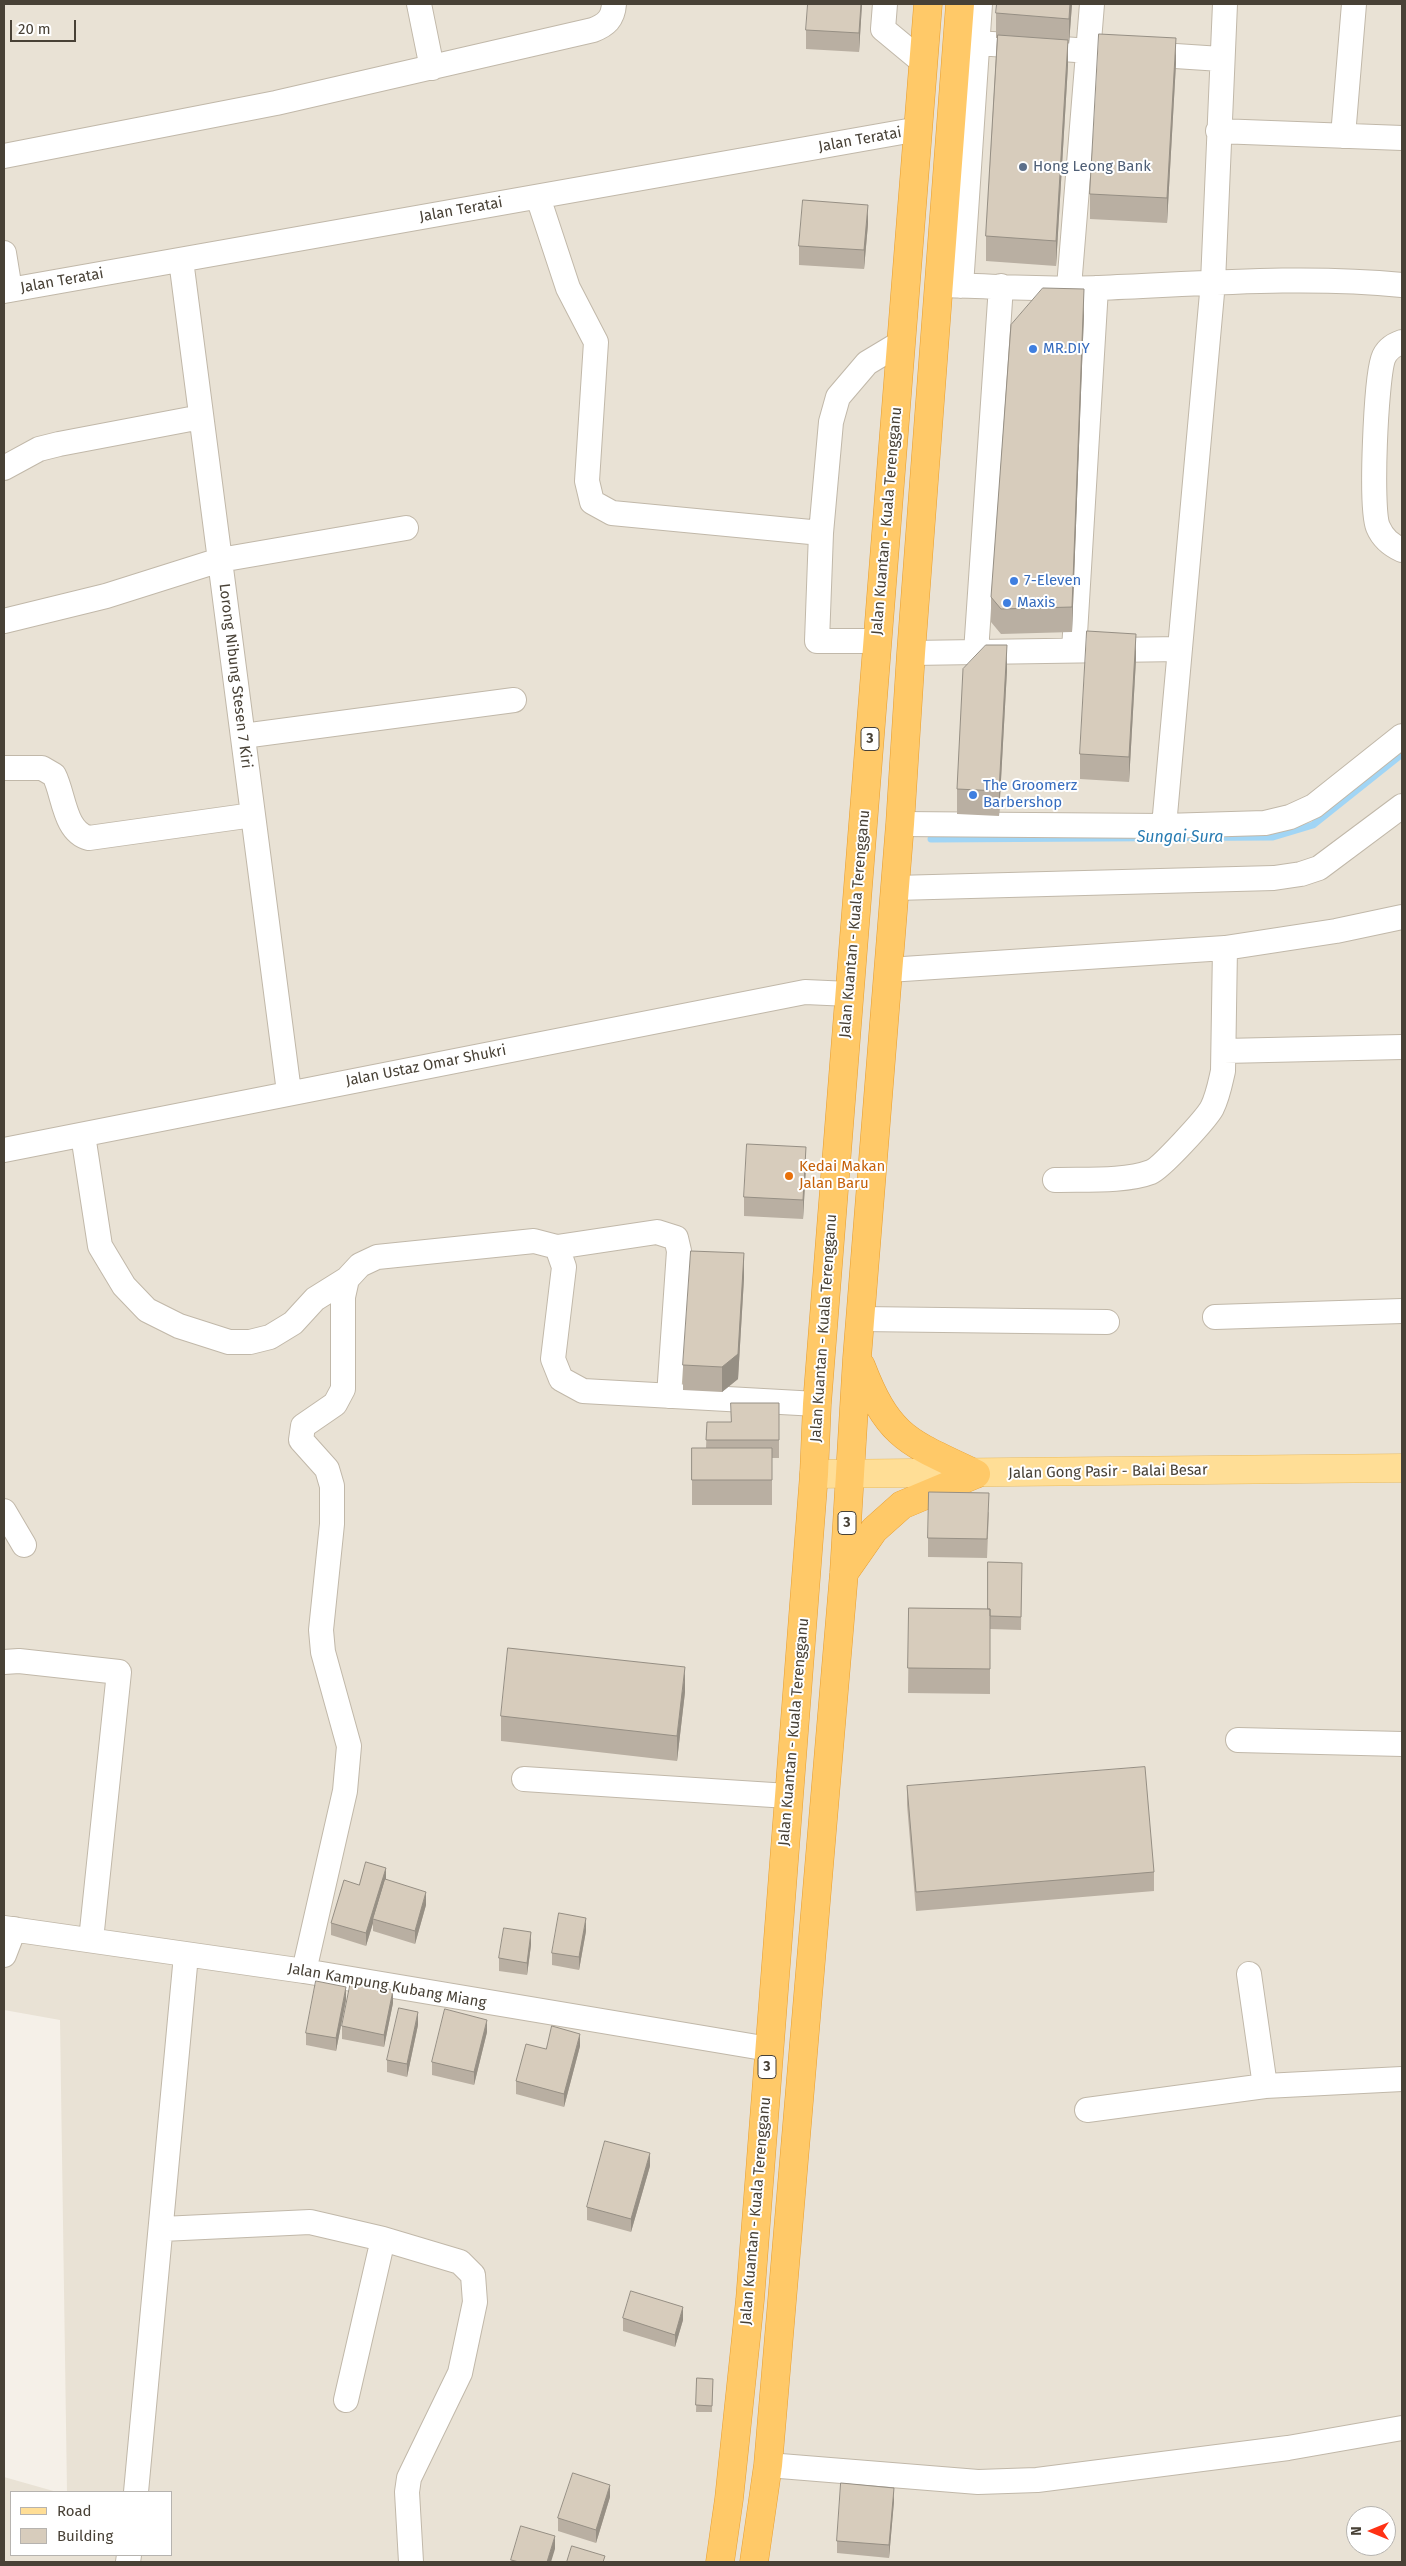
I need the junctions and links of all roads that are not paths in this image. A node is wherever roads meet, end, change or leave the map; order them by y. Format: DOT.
graph roads {
  1 [pos="419,4"];
  2 [pos="614,4"];
  3 [pos="885,4"];
  4 [pos="928,4"];
  5 [pos="960,4"];
  6 [pos="980,4"];
  7 [pos="1092,4"];
  8 [pos="1225,4"];
  9 [pos="1354,4"];
  10 [pos="978,43"];
  11 [pos="1088,50"];
  12 [pos="1221,59"];
  13 [pos="924,63"];
  14 [pos="432,68"];
  15 [pos="919,129"];
  16 [pos="1218,131"];
  17 [pos="1343,136"];
  18 [pos="1402,138"];
  19 [pos="4,156"];
  20 [pos="538,197"];
  21 [pos="4,253"];
  22 [pos="181,260"];
  23 [pos="1213,282"];
  24 [pos="951,285"];
  25 [pos="1402,285"];
  26 [pos="1001,286"];
  27 [pos="1069,288"];
  28 [pos="1096,288"];
  29 [pos="7,291"];
  30 [pos="902,342"];
  31 [pos="1402,342"];
  32 [pos="201,417"];
  33 [pos="4,468"];
  34 [pos="406,528"];
  35 [pos="821,533"];
  36 [pos="1402,550"];
  37 [pos="220,560"];
  38 [pos="4,621"];
  39 [pos="878,641"];
  40 [pos="1180,649"];
  41 [pos="1074,650"];
  42 [pos="976,652"];
  43 [pos="911,653"];
  44 [pos="514,700"];
  45 [pos="243,736"];
  46 [pos="1402,736"];
  47 [pos="4,768"];
  48 [pos="1402,806"];
  49 [pos="253,815"];
  50 [pos="900,824"];
  51 [pos="1164,826"];
  52 [pos="895,888"];
  53 [pos="1402,917"];
  54 [pos="1225,948"];
  55 [pos="888,970"];
  56 [pos="850,994"];
  57 [pos="1402,1047"];
  58 [pos="1224,1051"];
  59 [pos="289,1092"];
  60 [pos="83,1135"];
  61 [pos="4,1150"];
  62 [pos="1055,1180"];
  63 [pos="557,1247"];
  64 [pos="347,1279"];
  65 [pos="1402,1310"];
  66 [pos="1214,1317"];
  67 [pos="861,1319"];
  68 [pos="1107,1322"];
  69 [pos="858,1358"];
  70 [pos="669,1396"];
  71 [pos="817,1404"];
  72 [pos="1402,1468"];
  73 [pos="814,1474"];
  74 [pos="851,1474"];
  75 [pos="976,1474"];
  76 [pos="4,1511"];
  77 [pos="24,1544"];
  78 [pos="844,1573"];
  79 [pos="4,1662"];
  80 [pos="1238,1740"];
  81 [pos="1402,1744"];
  82 [pos="524,1779"];
  83 [pos="788,1796"];
  84 [pos="9,1928"];
  85 [pos="91,1940"];
  86 [pos="4,1955"];
  87 [pos="186,1955"];
  88 [pos="304,1971"];
  89 [pos="1249,1974"];
  90 [pos="769,2049"];
  91 [pos="1402,2079"];
  92 [pos="1265,2086"];
  93 [pos="1088,2110"];
  94 [pos="162,2229"];
  95 [pos="383,2239"];
  96 [pos="346,2400"];
  97 [pos="1402,2428"];
  98 [pos="768,2465"];
  99 [pos="136,2491"];
  100 [pos="411,2562"];
  101 [pos="720,2562"];
  102 [pos="754,2562"];
  1 -- 14 [label="street"];
  2 -- 14 [label="street"];
  3 -- 13 [label="street"];
  4 -- 13 [label="highway, Jalan Kuantan - Kuala Terengganu / 3"];
  5 -- 24 [label="highway, 3"];
  6 -- 10 [label="street"];
  7 -- 11 [label="street"];
  8 -- 12 [label="street"];
  9 -- 17 [label="street"];
  10 -- 11 [label="street"];
  10 -- 24 [label="street"];
  11 -- 12 [label="street"];
  11 -- 27 [label="street"];
  12 -- 16 [label="street"];
  13 -- 15 [label="highway, Jalan Kuantan - Kuala Terengganu / 3"];
  14 -- 19 [label="street"];
  15 -- 20 [label="street, Jalan Teratai"];
  15 -- 30 [label="highway, Jalan Kuantan - Kuala Terengganu / 3"];
  16 -- 17 [label="street"];
  16 -- 23 [label="street"];
  17 -- 18 [label="street"];
  20 -- 22 [label="street, Jalan Teratai"];
  20 -- 35 [label="street"];
  21 -- 29 [label="street"];
  22 -- 29 [label="street, Jalan Teratai"];
  22 -- 32 [label="street, Lorong Nibung Stesen 7 Kiri"];
  23 -- 25 [label="street"];
  23 -- 28 [label="street"];
  23 -- 40 [label="street"];
  24 -- 26 [label="street"];
  24 -- 43 [label="highway, 3"];
  26 -- 27 [label="street"];
  26 -- 42 [label="street"];
  27 -- 28 [label="street"];
  28 -- 41 [label="street"];
  30 -- 35 [label="street"];
  30 -- 39 [label="highway, Jalan Kuantan - Kuala Terengganu / 3"];
  31 -- 36 [label="street"];
  32 -- 33 [label="street"];
  32 -- 37 [label="street, Lorong Nibung Stesen 7 Kiri"];
  34 -- 37 [label="street"];
  35 -- 39 [label="street"];
  37 -- 38 [label="street"];
  37 -- 45 [label="street, Lorong Nibung Stesen 7 Kiri"];
  39 -- 56 [label="highway, Jalan Kuantan - Kuala Terengganu / 3"];
  40 -- 41 [label="street"];
  40 -- 51 [label="street"];
  41 -- 42 [label="street"];
  42 -- 43 [label="street"];
  43 -- 50 [label="highway, 3"];
  44 -- 45 [label="street"];
  45 -- 49 [label="street, Lorong Nibung Stesen 7 Kiri"];
  46 -- 51 [label="street"];
  47 -- 49 [label="street"];
  48 -- 52 [label="street"];
  49 -- 59 [label="street, Lorong Nibung Stesen 7 Kiri"];
  50 -- 51 [label="street"];
  50 -- 52 [label="highway, 3"];
  52 -- 55 [label="highway, 3"];
  53 -- 54 [label="street"];
  54 -- 55 [label="street"];
  54 -- 58 [label="street"];
  55 -- 67 [label="highway, 3"];
  56 -- 59 [label="street, Jalan Ustaz Omar Shukri"];
  56 -- 71 [label="highway, Jalan Kuantan - Kuala Terengganu / 3"];
  57 -- 58 [label="street"];
  58 -- 62 [label="street"];
  59 -- 60 [label="street, Jalan Ustaz Omar Shukri"];
  60 -- 61 [label="street, Jalan Ustaz Omar Shukri"];
  60 -- 64 [label="street"];
  63 -- 64 [label="street"];
  63 -- 70 [label="street"];
  63 -- 70 [label="street"];
  64 -- 88 [label="street"];
  65 -- 66 [label="street"];
  67 -- 68 [label="street"];
  67 -- 69 [label="highway, 3"];
  69 -- 74 [label="highway, 3"];
  69 -- 75 [label="highway"];
  70 -- 71 [label="street"];
  71 -- 73 [label="highway, Jalan Kuantan - Kuala Terengganu / 3"];
  72 -- 75 [label="main road, Jalan Gong Pasir - Balai Besar"];
  73 -- 74 [label="main road, Jalan Gong Pasir - Balai Besar"];
  73 -- 83 [label="highway, Jalan Kuantan - Kuala Terengganu / 3"];
  74 -- 75 [label="main road, Jalan Gong Pasir - Balai Besar"];
  74 -- 78 [label="highway, 3"];
  75 -- 78 [label="highway"];
  76 -- 77 [label="street"];
  78 -- 98 [label="highway, 3"];
  79 -- 85 [label="street"];
  80 -- 81 [label="street"];
  82 -- 83 [label="street"];
  83 -- 90 [label="highway, Jalan Kuantan - Kuala Terengganu / 3"];
  84 -- 85 [label="street, Jalan Kampung Kubang Miang"];
  84 -- 86 [label="street"];
  85 -- 87 [label="street, Jalan Kampung Kubang Miang"];
  87 -- 88 [label="street, Jalan Kampung Kubang Miang"];
  87 -- 94 [label="street"];
  88 -- 90 [label="street, Jalan Kampung Kubang Miang"];
  89 -- 92 [label="street"];
  90 -- 101 [label="highway, Jalan Kuantan - Kuala Terengganu / 3"];
  91 -- 92 [label="street"];
  92 -- 93 [label="street"];
  94 -- 95 [label="street"];
  94 -- 99 [label="street"];
  95 -- 96 [label="street"];
  95 -- 100 [label="street"];
  97 -- 98 [label="street"];
  98 -- 102 [label="highway, 3"];
}
